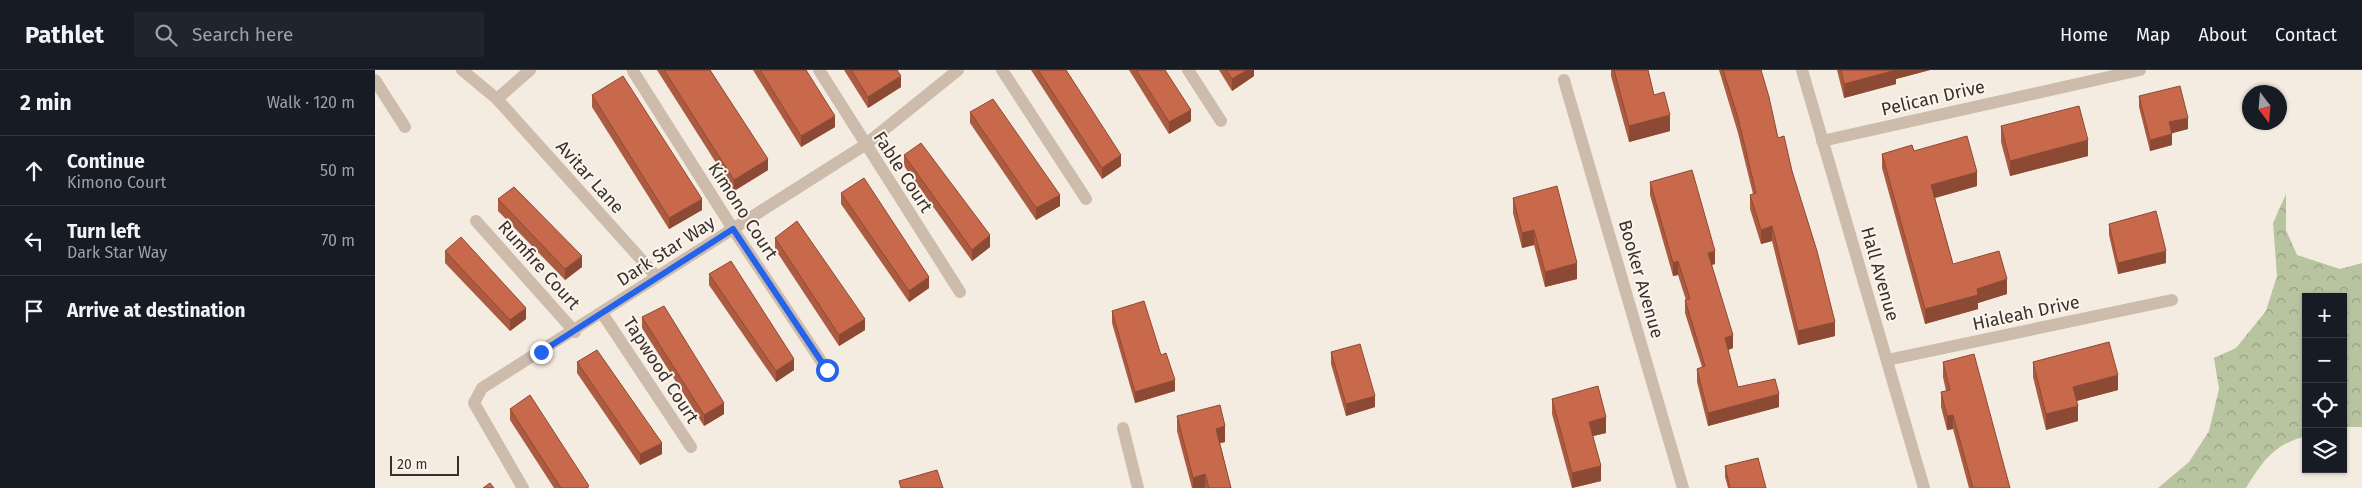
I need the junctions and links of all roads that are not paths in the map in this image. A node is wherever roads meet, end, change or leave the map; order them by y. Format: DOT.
graph roads {
  1 [pos="462,70"];
  2 [pos="530,70"];
  3 [pos="819,70"];
  4 [pos="958,70"];
  5 [pos="1001,70"];
  6 [pos="1188,70"];
  7 [pos="1802,70"];
  8 [pos="2140,70"];
  9 [pos="633,71"];
  10 [pos="375,80"];
  11 [pos="1564,80"];
  12 [pos="497,99"];
  13 [pos="1221,121"];
  14 [pos="405,128"];
  15 [pos="1822,141"];
  16 [pos="865,145"];
  17 [pos="1086,199"];
  18 [pos="477,221"];
  19 [pos="733,229"];
  20 [pos="657,278"];
  21 [pos="959,292"];
  22 [pos="2172,300"];
  23 [pos="602,313"];
  24 [pos="575,332"];
  25 [pos="1887,360"];
  26 [pos="827,370"];
  27 [pos="1123,428"];
  28 [pos="691,447"];
  29 [pos="523,488"];
  30 [pos="1138,488"];
  31 [pos="1683,488"];
  32 [pos="1924,488"];
  1 -- 12 [label="street, Avitar Lane"];
  2 -- 12 [label="street"];
  3 -- 16 [label="street, Fable Court"];
  4 -- 16 [label="street, Dark Star Way"];
  5 -- 17 [label="street"];
  6 -- 13 [label="street"];
  7 -- 15 [label="street, Hall Avenue"];
  8 -- 15 [label="street, Pelican Drive"];
  9 -- 19 [label="street, Kimono Court"];
  10 -- 14 [label="street"];
  11 -- 31 [label="street, Booker Avenue"];
  12 -- 20 [label="street, Avitar Lane"];
  15 -- 25 [label="street, Hall Avenue"];
  16 -- 19 [label="street, Dark Star Way"];
  16 -- 21 [label="street, Fable Court"];
  18 -- 24 [label="street, Rumfire Court"];
  19 -- 20 [label="street, Dark Star Way"];
  19 -- 26 [label="street, Kimono Court"];
  20 -- 23 [label="street, Dark Star Way"];
  22 -- 25 [label="street, Hialeah Drive"];
  23 -- 24 [label="street, Dark Star Way"];
  23 -- 28 [label="street, Tapwood Court"];
  24 -- 29 [label="street, Dark Star Way"];
  25 -- 32 [label="street, Hall Avenue"];
  27 -- 30 [label="street"];
}
